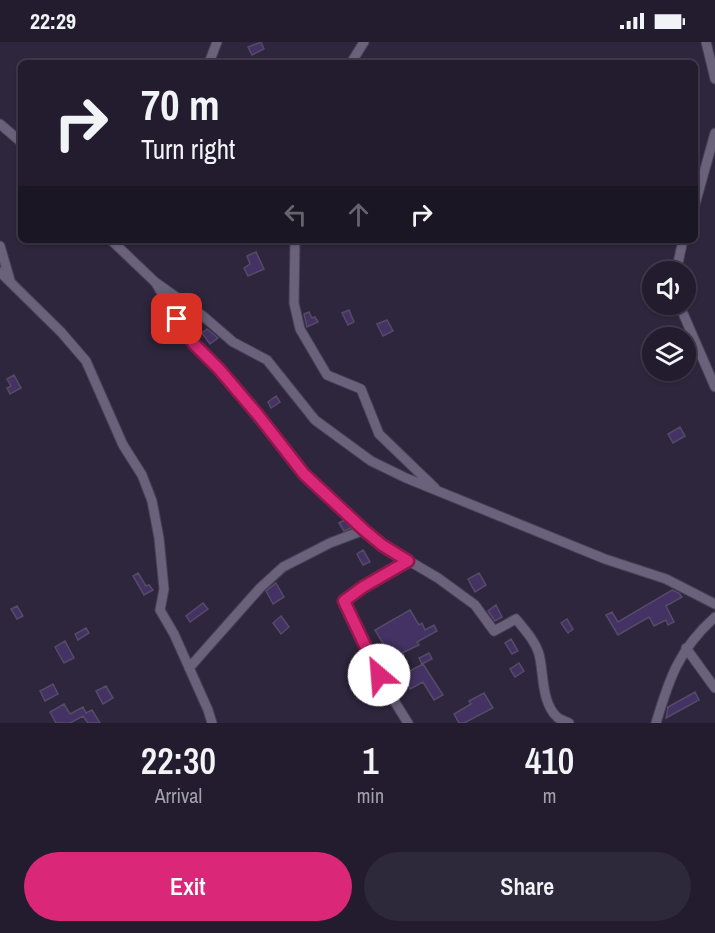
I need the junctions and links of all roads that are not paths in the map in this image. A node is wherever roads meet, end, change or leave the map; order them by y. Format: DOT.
graph roads {
  1 [pos="217,42"];
  2 [pos="364,42"];
  3 [pos="706,42"];
  4 [pos="210,60"];
  5 [pos="353,60"];
  6 [pos="715,79"];
  7 [pos="0,124"];
  8 [pos="715,133"];
  9 [pos="18,139"];
  10 [pos="698,194"];
  11 [pos="114,243"];
  12 [pos="295,243"];
  13 [pos="682,243"];
  14 [pos="0,246"];
  15 [pos="678,261"];
  16 [pos="0,272"];
  17 [pos="10,282"];
  18 [pos="155,282"];
  19 [pos="684,315"];
  20 [pos="715,387"];
  21 [pos="439,491"];
  22 [pos="364,530"];
  23 [pos="408,561"];
  24 [pos="715,604"];
  25 [pos="715,617"];
  26 [pos="686,648"];
  27 [pos="189,668"];
  28 [pos="715,688"];
  29 [pos="212,723"];
  30 [pos="408,723"];
  31 [pos="570,723"];
  32 [pos="656,723"];
  1 -- 4 [label="street"];
  2 -- 5 [label="street"];
  3 -- 6 [label="street"];
  7 -- 9 [label="street"];
  8 -- 10 [label="street"];
  11 -- 18 [label="street"];
  12 -- 21 [label="street"];
  13 -- 15 [label="street"];
  14 -- 17 [label="street"];
  16 -- 17 [label="street"];
  17 -- 27 [label="street"];
  18 -- 21 [label="street"];
  18 -- 22 [label="street"];
  19 -- 20 [label="street"];
  21 -- 24 [label="street"];
  22 -- 23 [label="street"];
  22 -- 27 [label="street"];
  23 -- 30 [label="street"];
  23 -- 31 [label="street"];
  25 -- 26 [label="street"];
  26 -- 28 [label="street"];
  26 -- 32 [label="street"];
  27 -- 29 [label="street"];
}
